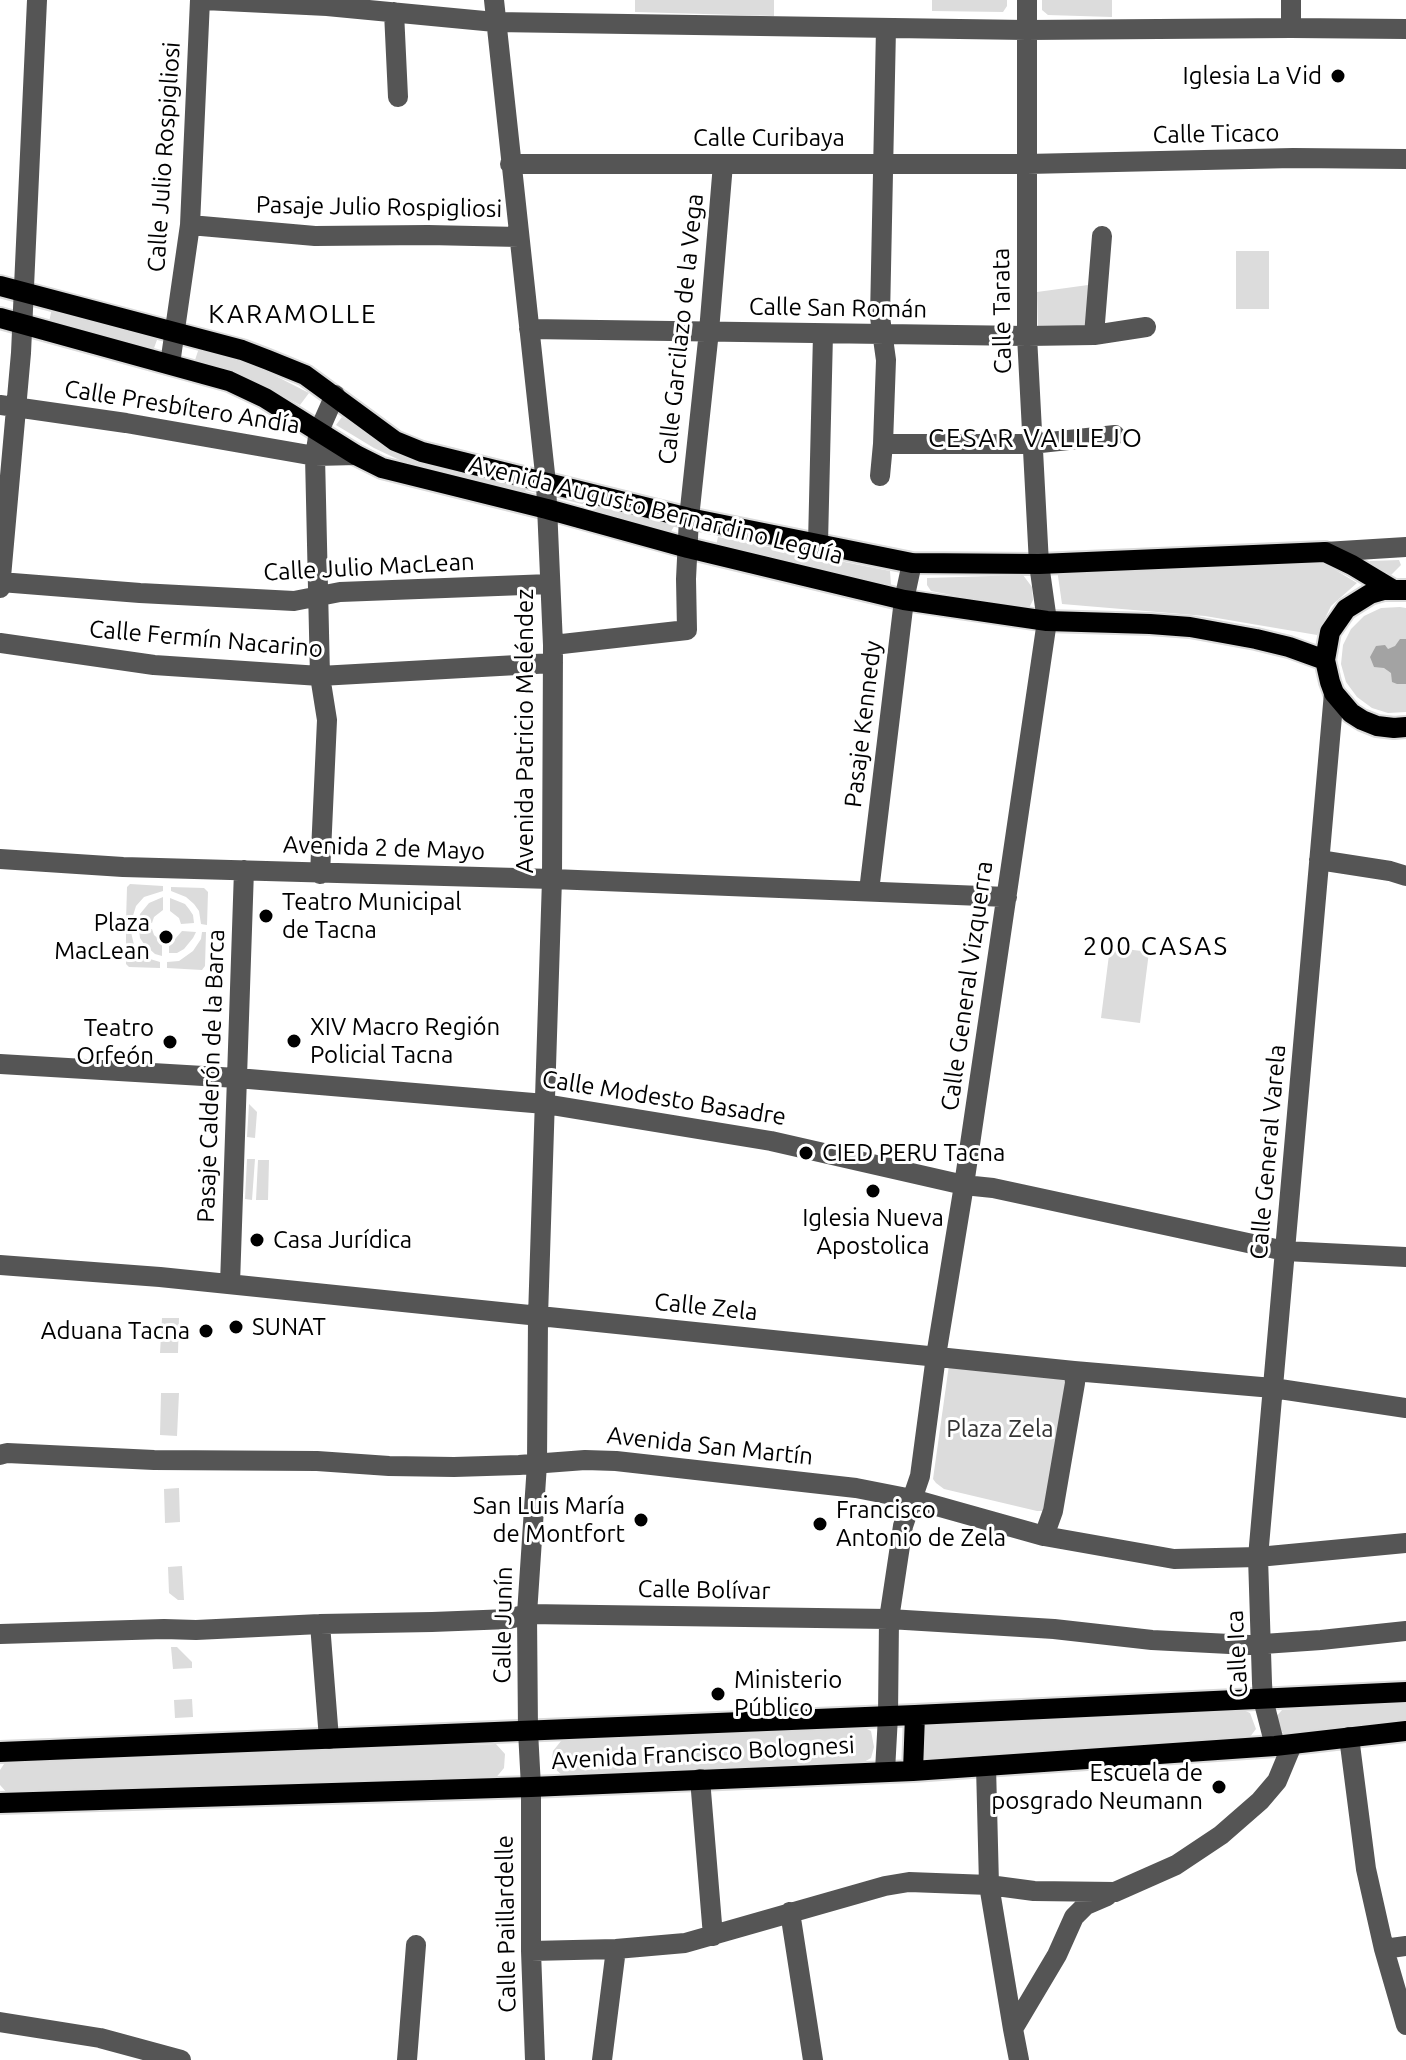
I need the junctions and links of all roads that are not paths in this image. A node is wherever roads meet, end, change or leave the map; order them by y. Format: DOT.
graph roads {
  1 [pos="37,0"];
  2 [pos="202,0"];
  3 [pos="494,0"];
  4 [pos="1027,0"];
  5 [pos="1291,0"];
  6 [pos="327,3"];
  7 [pos="394,12"];
  8 [pos="495,22"];
  9 [pos="886,28"];
  10 [pos="1291,28"];
  11 [pos="1406,29"];
  12 [pos="1026,30"];
  13 [pos="398,97"];
  14 [pos="1406,159"];
  15 [pos="510,164"];
  16 [pos="723,164"];
  17 [pos="883,164"];
  18 [pos="1027,164"];
  19 [pos="190,225"];
  20 [pos="1102,236"];
  21 [pos="519,237"];
  22 [pos="0,286"];
  23 [pos="24,292"];
  24 [pos="0,318"];
  25 [pos="22,323"];
  26 [pos="1146,327"];
  27 [pos="529,329"];
  28 [pos="709,331"];
  29 [pos="174,333"];
  30 [pos="823,334"];
  31 [pos="883,335"];
  32 [pos="1094,335"];
  33 [pos="1027,336"];
  34 [pos="170,364"];
  35 [pos="335,395"];
  36 [pos="8,406"];
  37 [pos="319,431"];
  38 [pos="1115,435"];
  39 [pos="883,444"];
  40 [pos="1031,444"];
  41 [pos="356,455"];
  42 [pos="315,456"];
  43 [pos="880,476"];
  44 [pos="546,483"];
  45 [pos="547,509"];
  46 [pos="689,518"];
  47 [pos="818,543"];
  48 [pos="1406,547"];
  49 [pos="688,548"];
  50 [pos="1325,552"];
  51 [pos="912,563"];
  52 [pos="1039,564"];
  53 [pos="0,582"];
  54 [pos="550,584"];
  55 [pos="1400,587"];
  56 [pos="0,588"];
  57 [pos="319,596"];
  58 [pos="904,600"];
  59 [pos="1047,621"];
  60 [pos="687,630"];
  61 [pos="0,643"];
  62 [pos="553,654"];
  63 [pos="1325,660"];
  64 [pos="320,676"];
  65 [pos="1334,693"];
  66 [pos="1362,720"];
  67 [pos="1406,727"];
  68 [pos="1328,751"];
  69 [pos="0,859"];
  70 [pos="1319,860"];
  71 [pos="244,870"];
  72 [pos="320,874"];
  73 [pos="1406,876"];
  74 [pos="552,879"];
  75 [pos="869,891"];
  76 [pos="1007,897"];
  77 [pos="0,1064"];
  78 [pos="237,1078"];
  79 [pos="545,1104"];
  80 [pos="964,1185"];
  81 [pos="1285,1251"];
  82 [pos="1406,1257"];
  83 [pos="0,1265"];
  84 [pos="230,1284"];
  85 [pos="538,1317"];
  86 [pos="936,1356"];
  87 [pos="1074,1371"];
  88 [pos="1273,1388"];
  89 [pos="1406,1408"];
  90 [pos="0,1455"];
  91 [pos="537,1464"];
  92 [pos="912,1499"];
  93 [pos="1044,1536"];
  94 [pos="1406,1543"];
  95 [pos="1258,1557"];
  96 [pos="527,1614"];
  97 [pos="889,1619"];
  98 [pos="320,1624"];
  99 [pos="1406,1631"];
  100 [pos="0,1634"];
  101 [pos="1261,1643"];
  102 [pos="1406,1692"];
  103 [pos="1263,1699"];
  104 [pos="915,1715"];
  105 [pos="888,1716"];
  106 [pos="528,1731"];
  107 [pos="1406,1731"];
  108 [pos="1349,1737"];
  109 [pos="329,1739"];
  110 [pos="1284,1746"];
  111 [pos="0,1752"];
  112 [pos="986,1766"];
  113 [pos="885,1771"];
  114 [pos="913,1771"];
  115 [pos="700,1779"];
  116 [pos="531,1787"];
  117 [pos="0,1803"];
  118 [pos="989,1885"];
  119 [pos="1115,1892"];
  120 [pos="790,1912"];
  121 [pos="713,1936"];
  122 [pos="416,1945"];
  123 [pos="1406,1946"];
  124 [pos="616,1949"];
  125 [pos="1384,1949"];
  126 [pos="531,1951"];
  127 [pos="0,2022"];
  128 [pos="1406,2025"];
  129 [pos="1013,2029"];
  130 [pos="181,2060"];
  131 [pos="407,2060"];
  132 [pos="535,2060"];
  133 [pos="602,2060"];
  134 [pos="813,2060"];
  135 [pos="1019,2060"];
  1 -- 23 [label="street"];
  2 -- 6 [label="street"];
  2 -- 19 [label="street, Calle Julio Rospigliosi"];
  3 -- 8 [label="street, Avenida Patricio Meléndez"];
  4 -- 12 [label="street, Calle Tarata"];
  5 -- 10 [label="street"];
  6 -- 7 [label="street"];
  7 -- 8 [label="street"];
  7 -- 13 [label="street"];
  8 -- 9 [label="street"];
  8 -- 15 [label="street, Avenida Patricio Meléndez"];
  9 -- 12 [label="street"];
  9 -- 17 [label="street"];
  10 -- 11 [label="street"];
  10 -- 12 [label="street"];
  12 -- 18 [label="street, Calle Tarata"];
  14 -- 18 [label="street, Calle Ticaco"];
  15 -- 16 [label="street, Calle Curibaya"];
  15 -- 21 [label="street, Avenida Patricio Meléndez"];
  16 -- 17 [label="street, Calle Curibaya"];
  16 -- 28 [label="street, Calle Garcilazo de la Vega"];
  17 -- 18 [label="street, Calle Curibaya"];
  17 -- 31 [label="street"];
  18 -- 33 [label="street, Calle Tarata"];
  19 -- 21 [label="street, Pasaje Julio Rospigliosi"];
  19 -- 29 [label="street, Calle Julio Rospigliosi"];
  20 -- 32 [label="street"];
  21 -- 27 [label="street, Avenida Patricio Meléndez"];
  22 -- 23 [label="main road, Avenida Augusto Bernardino Leguía"];
  23 -- 25 [label="street"];
  23 -- 29 [label="main road, Avenida Augusto Bernardino Leguía"];
  24 -- 25 [label="main road, Avenida Augusto Bernardino Leguía"];
  25 -- 34 [label="main road, Avenida Augusto Bernardino Leguía"];
  25 -- 36 [label="street"];
  26 -- 32 [label="street, Calle San Román"];
  27 -- 28 [label="street, Calle San Román"];
  27 -- 44 [label="street, Avenida Patricio Meléndez"];
  28 -- 30 [label="street, Calle San Román"];
  28 -- 46 [label="street, Calle Garcilazo de la Vega"];
  29 -- 34 [label="street, Calle Julio Rospigliosi"];
  29 -- 35 [label="main road, Avenida Augusto Bernardino Leguía"];
  30 -- 31 [label="street, Calle San Román"];
  30 -- 47 [label="street"];
  31 -- 33 [label="street, Calle San Román"];
  31 -- 39 [label="street"];
  32 -- 33 [label="street, Calle San Román"];
  33 -- 40 [label="street, Calle Tarata"];
  34 -- 37 [label="main road, Avenida Augusto Bernardino Leguía"];
  35 -- 37 [label="street"];
  35 -- 44 [label="main road, Avenida Augusto Bernardino Leguía"];
  36 -- 42 [label="street, Calle Presbítero Andía"];
  36 -- 53 [label="street"];
  37 -- 41 [label="main road, Avenida Augusto Bernardino Leguía"];
  37 -- 42 [label="street"];
  38 -- 40 [label="street"];
  39 -- 40 [label="street"];
  39 -- 43 [label="street"];
  40 -- 52 [label="street, Calle Tarata"];
  41 -- 42 [label="street, Calle Presbítero Andía"];
  41 -- 45 [label="main road, Avenida Augusto Bernardino Leguía"];
  42 -- 57 [label="street"];
  44 -- 45 [label="street, Avenida Patricio Meléndez"];
  44 -- 46 [label="main road, Avenida Augusto Bernardino Leguía"];
  45 -- 49 [label="main road, Avenida Augusto Bernardino Leguía"];
  45 -- 54 [label="street, Avenida Patricio Meléndez"];
  46 -- 47 [label="main road, Avenida Augusto Bernardino Leguía"];
  46 -- 49 [label="street, Calle Garcilazo de la Vega"];
  47 -- 51 [label="main road, Avenida Augusto Bernardino Leguía"];
  48 -- 50 [label="street, Avenida Augusto Bernardino Leguía"];
  49 -- 58 [label="main road, Avenida Augusto Bernardino Leguía"];
  49 -- 60 [label="street, Calle Garcilazo de la Vega"];
  50 -- 52 [label="main road, Avenida Augusto Bernardino Leguía"];
  50 -- 55 [label="main road, Avenida Augusto Bernardino Leguía"];
  51 -- 52 [label="main road, Avenida Augusto Bernardino Leguía"];
  51 -- 58 [label="street, Pasaje Kennedy"];
  52 -- 59 [label="street, Calle Tarata"];
  53 -- 56 [label="street"];
  53 -- 57 [label="street, Calle Julio MacLean"];
  54 -- 57 [label="street, Calle Julio MacLean"];
  54 -- 62 [label="street, Avenida Patricio Meléndez"];
  55 -- 63 [label="main road"];
  57 -- 64 [label="street"];
  58 -- 59 [label="main road, Avenida Augusto Bernardino Leguía"];
  58 -- 75 [label="street, Pasaje Kennedy"];
  59 -- 63 [label="main road, Avenida Augusto Bernardino Leguía"];
  59 -- 76 [label="street, Calle General Vizquerra"];
  60 -- 62 [label="street, Calle Fermín Nacarino"];
  61 -- 64 [label="street, Calle Fermín Nacarino"];
  62 -- 64 [label="street, Calle Fermín Nacarino"];
  62 -- 74 [label="street, Avenida Patricio Meléndez"];
  63 -- 65 [label="main road"];
  64 -- 72 [label="street"];
  65 -- 66 [label="main road"];
  65 -- 68 [label="street, Calle General Varela"];
  66 -- 67 [label="main road"];
  66 -- 68 [label="street"];
  68 -- 70 [label="street, Calle General Varela"];
  69 -- 71 [label="street, Avenida 2 de Mayo"];
  70 -- 73 [label="street"];
  70 -- 81 [label="street, Calle General Varela"];
  71 -- 72 [label="street, Avenida 2 de Mayo"];
  71 -- 78 [label="street, Pasaje Calderón de la Barca"];
  72 -- 74 [label="street, Avenida 2 de Mayo"];
  74 -- 75 [label="street, Avenida 2 de Mayo"];
  74 -- 79 [label="street, Avenida Patricio Meléndez"];
  75 -- 76 [label="street, Avenida 2 de Mayo"];
  76 -- 80 [label="street, Calle General Vizquerra"];
  77 -- 78 [label="street, Calle Modesto Basadre"];
  78 -- 79 [label="street, Calle Modesto Basadre"];
  78 -- 84 [label="street, Pasaje Calderón de la Barca"];
  79 -- 80 [label="street, Calle Modesto Basadre"];
  79 -- 85 [label="street, Avenida Patricio Meléndez"];
  80 -- 81 [label="street, Calle Modesto Basadre"];
  80 -- 86 [label="street, Calle General Vizquerra"];
  81 -- 82 [label="street, Calle Modesto Basadre"];
  81 -- 88 [label="street, Calle General Varela"];
  83 -- 84 [label="street, Calle Zela"];
  84 -- 85 [label="street, Calle Zela"];
  85 -- 86 [label="street, Calle Zela"];
  85 -- 91 [label="street, Avenida Patricio Meléndez"];
  86 -- 87 [label="street, Calle Zela"];
  86 -- 92 [label="street, Calle General Vizquerra"];
  87 -- 88 [label="street, Calle Zela"];
  87 -- 93 [label="street"];
  88 -- 89 [label="street, Calle Zela"];
  88 -- 95 [label="street, Calle General Varela"];
  90 -- 91 [label="street, Avenida San Martín"];
  91 -- 92 [label="street, Avenida San Martín"];
  91 -- 96 [label="street, Calle Junín"];
  92 -- 93 [label="street, Avenida San Martín"];
  92 -- 97 [label="street, Calle General Vizquerra"];
  93 -- 95 [label="street, Avenida San Martín"];
  94 -- 95 [label="street, Avenida San Martín"];
  95 -- 101 [label="street, Calle Ica"];
  96 -- 97 [label="street, Calle Bolívar"];
  96 -- 98 [label="street, Calle Bolívar"];
  96 -- 106 [label="street, Calle Junín"];
  97 -- 101 [label="street, Calle Bolívar"];
  97 -- 105 [label="street, Calle General Vizquerra"];
  98 -- 100 [label="street, Calle Bolívar"];
  98 -- 109 [label="street"];
  99 -- 101 [label="street, Calle Bolívar"];
  101 -- 103 [label="street, Calle Ica"];
  102 -- 103 [label="main road, Avenida Francisco Bolognesi"];
  103 -- 104 [label="main road, Avenida Francisco Bolognesi"];
  103 -- 110 [label="street, Calle Ica"];
  104 -- 105 [label="main road, Avenida Francisco Bolognesi"];
  104 -- 114 [label="main road"];
  105 -- 106 [label="main road, Avenida Francisco Bolognesi"];
  105 -- 113 [label="street, Calle General Vizquerra"];
  106 -- 109 [label="main road, Avenida Francisco Bolognesi"];
  106 -- 116 [label="street, Calle Junín"];
  107 -- 108 [label="main road, Avenida Francisco Bolognesi"];
  108 -- 110 [label="main road, Avenida Francisco Bolognesi"];
  108 -- 125 [label="street"];
  109 -- 111 [label="main road, Avenida Francisco Bolognesi"];
  110 -- 112 [label="main road, Avenida Francisco Bolognesi"];
  110 -- 119 [label="street"];
  112 -- 114 [label="main road, Avenida Francisco Bolognesi"];
  112 -- 118 [label="street"];
  113 -- 114 [label="main road, Avenida Francisco Bolognesi"];
  113 -- 115 [label="main road, Avenida Francisco Bolognesi"];
  115 -- 116 [label="main road, Avenida Francisco Bolognesi"];
  115 -- 121 [label="street"];
  116 -- 117 [label="main road, Avenida Francisco Bolognesi"];
  116 -- 126 [label="street, Calle Paillardelle"];
  118 -- 119 [label="street"];
  118 -- 120 [label="street"];
  118 -- 129 [label="street"];
  119 -- 129 [label="street"];
  120 -- 121 [label="street"];
  120 -- 134 [label="street"];
  121 -- 124 [label="street"];
  122 -- 131 [label="street"];
  123 -- 125 [label="street"];
  124 -- 126 [label="street"];
  124 -- 133 [label="street"];
  125 -- 128 [label="street"];
  126 -- 132 [label="street, Calle Paillardelle"];
  127 -- 130 [label="street"];
  129 -- 135 [label="street"];
}
